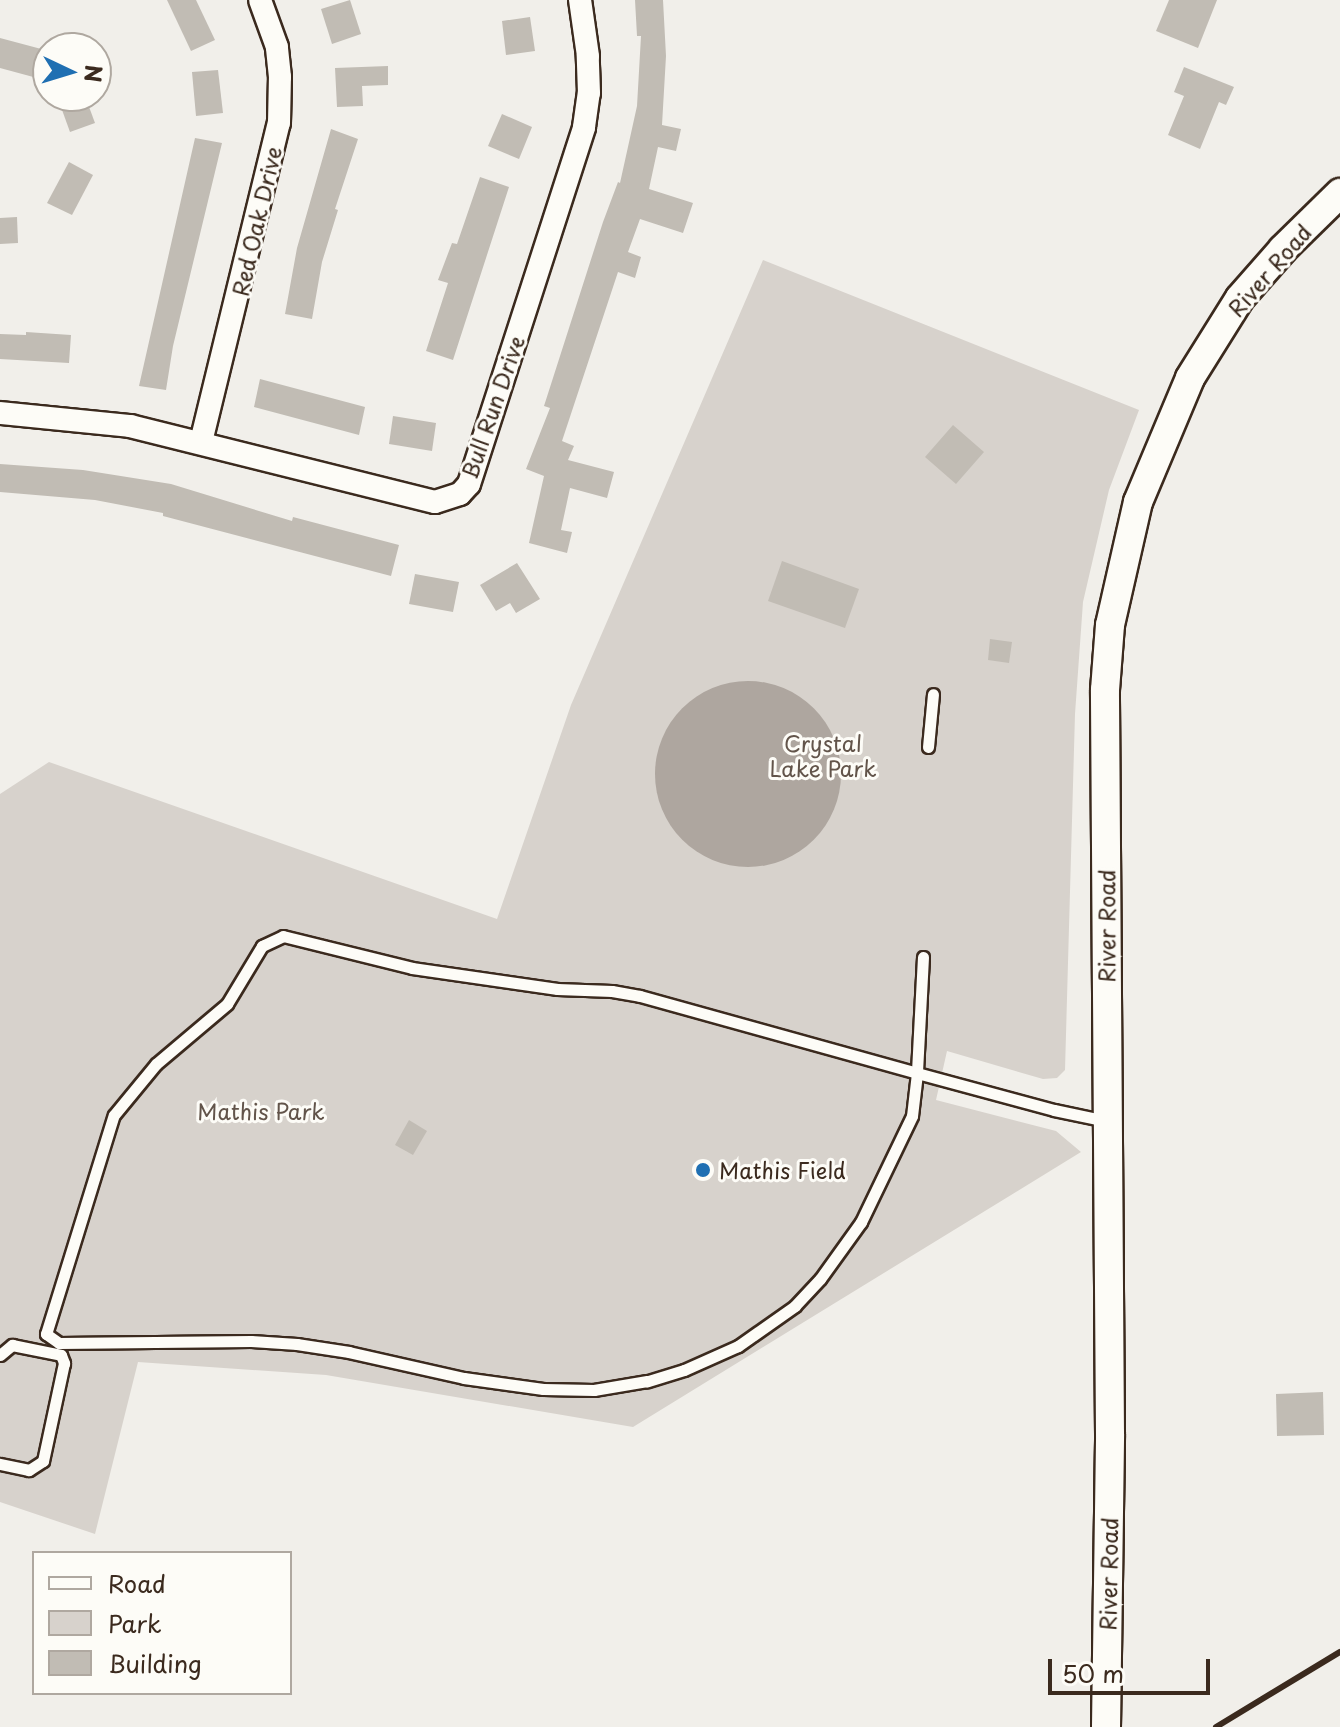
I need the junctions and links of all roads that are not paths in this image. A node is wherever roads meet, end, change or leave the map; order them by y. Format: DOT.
graph roads {
  1 [pos="260,0"];
  2 [pos="580,0"];
  3 [pos="1340,193"];
  4 [pos="0,413"];
  5 [pos="201,442"];
  6 [pos="933,694"];
  7 [pos="928,747"];
  8 [pos="923,957"];
  9 [pos="917,1073"];
  10 [pos="1107,1121"];
  11 [pos="50,1346"];
  12 [pos="0,1355"];
  13 [pos="0,1464"];
  14 [pos="1106,1727"];
  1 -- 5 [label="street, Red Oak Drive"];
  2 -- 5 [label="street, Bull Run Drive"];
  3 -- 10 [label="street, River Road"];
  4 -- 5 [label="street, Bull Run Drive"];
  6 -- 7 [label="lane"];
  8 -- 9 [label="lane"];
  9 -- 10 [label="lane"];
  9 -- 11 [label="lane"];
  9 -- 11 [label="lane"];
  10 -- 14 [label="street, River Road"];
  11 -- 12 [label="lane"];
  11 -- 13 [label="lane"];
}
